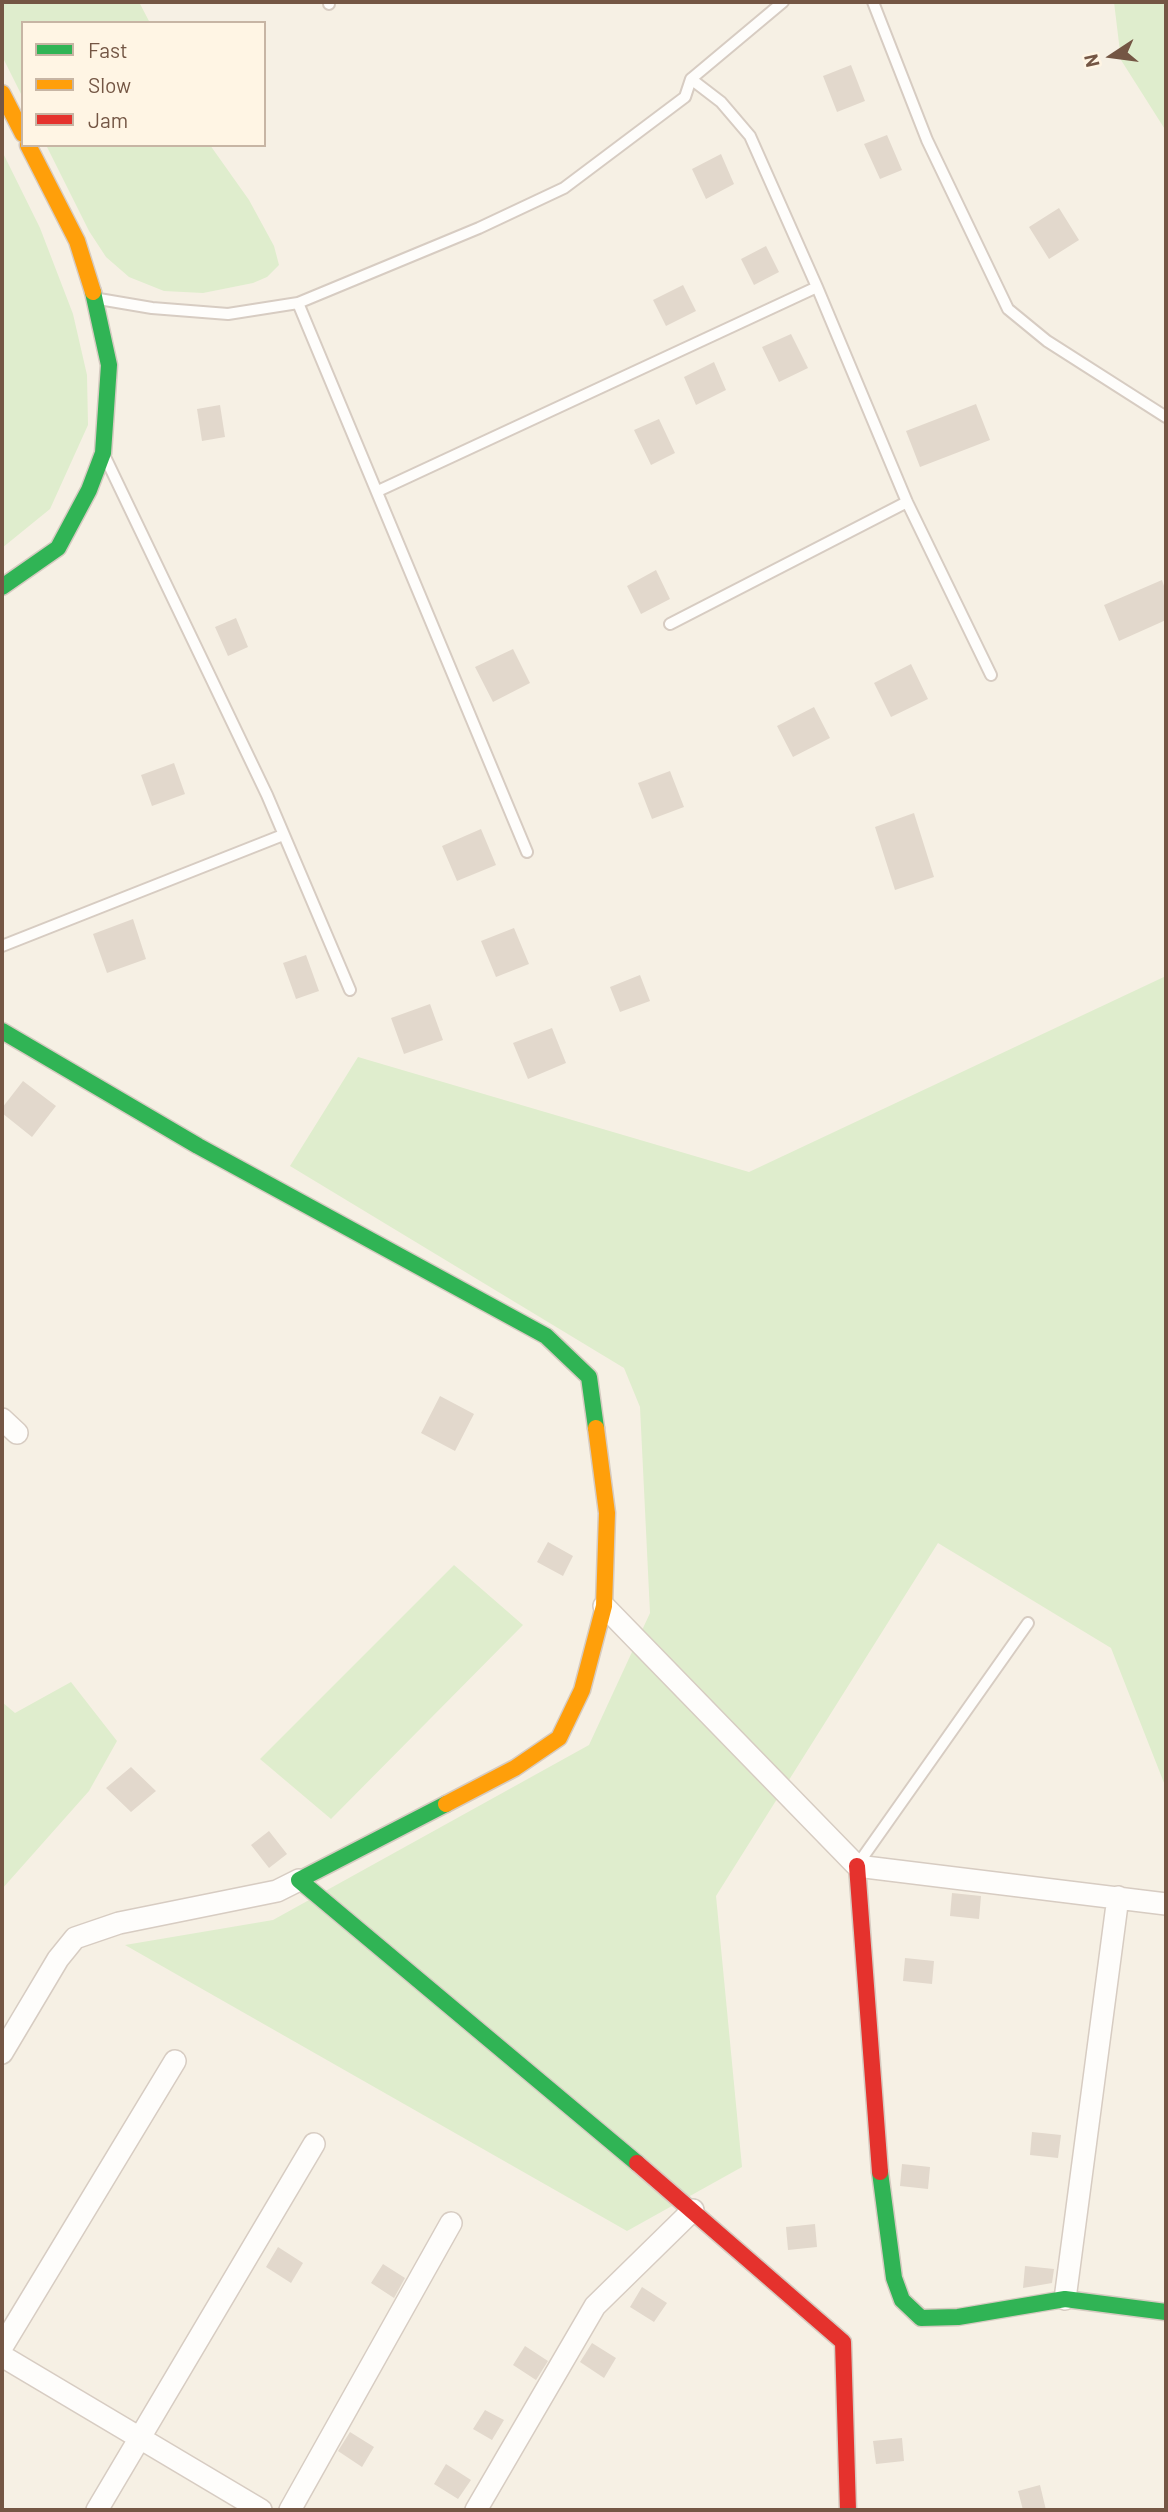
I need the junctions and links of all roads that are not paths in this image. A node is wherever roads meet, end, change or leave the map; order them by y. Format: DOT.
graph roads {
  1 [pos="783,2"];
  2 [pos="873,2"];
  3 [pos="691,79"];
  4 [pos="2,93"];
  5 [pos="21,130"];
  6 [pos="29,147"];
  7 [pos="817,287"];
  8 [pos="95,298"];
  9 [pos="298,303"];
  10 [pos="1166,417"];
  11 [pos="103,453"];
  12 [pos="378,491"];
  13 [pos="906,502"];
  14 [pos="2,587"];
  15 [pos="670,624"];
  16 [pos="991,675"];
  17 [pos="283,835"];
  18 [pos="527,852"];
  19 [pos="2,946"];
  20 [pos="350,990"];
  21 [pos="2,1031"];
  22 [pos="604,1606"];
  23 [pos="1028,1623"];
  24 [pos="857,1866"];
  25 [pos="299,1881"];
  26 [pos="1118,1897"];
  27 [pos="1166,1904"];
  28 [pos="2,2053"];
  29 [pos="175,2061"];
  30 [pos="314,2144"];
  31 [pos="693,2210"];
  32 [pos="452,2223"];
  33 [pos="1065,2299"];
  34 [pos="1166,2312"];
  35 [pos="2,2347"];
  36 [pos="2,2356"];
  37 [pos="138,2439"];
  38 [pos="97,2510"];
  39 [pos="261,2510"];
  40 [pos="290,2510"];
  41 [pos="476,2510"];
  42 [pos="848,2510"];
  1 -- 3 [label="lane"];
  2 -- 10 [label="lane"];
  3 -- 7 [label="lane"];
  3 -- 9 [label="lane"];
  4 -- 5 [label="street"];
  6 -- 8 [label="street"];
  7 -- 12 [label="lane"];
  7 -- 13 [label="lane"];
  8 -- 9 [label="lane"];
  8 -- 11 [label="street"];
  9 -- 12 [label="lane"];
  11 -- 14 [label="street"];
  11 -- 17 [label="lane"];
  12 -- 18 [label="lane"];
  13 -- 15 [label="lane"];
  13 -- 16 [label="lane"];
  17 -- 19 [label="lane"];
  17 -- 20 [label="lane"];
  21 -- 22 [label="street"];
  22 -- 24 [label="street"];
  22 -- 25 [label="street"];
  23 -- 24 [label="lane"];
  24 -- 26 [label="street"];
  24 -- 33 [label="street"];
  25 -- 28 [label="street"];
  25 -- 31 [label="street"];
  26 -- 27 [label="street"];
  26 -- 33 [label="street"];
  29 -- 35 [label="street"];
  30 -- 37 [label="street"];
  31 -- 41 [label="street"];
  31 -- 42 [label="street"];
  32 -- 40 [label="street"];
  33 -- 34 [label="street"];
  36 -- 37 [label="street"];
  37 -- 38 [label="street"];
  37 -- 39 [label="street"];
}
